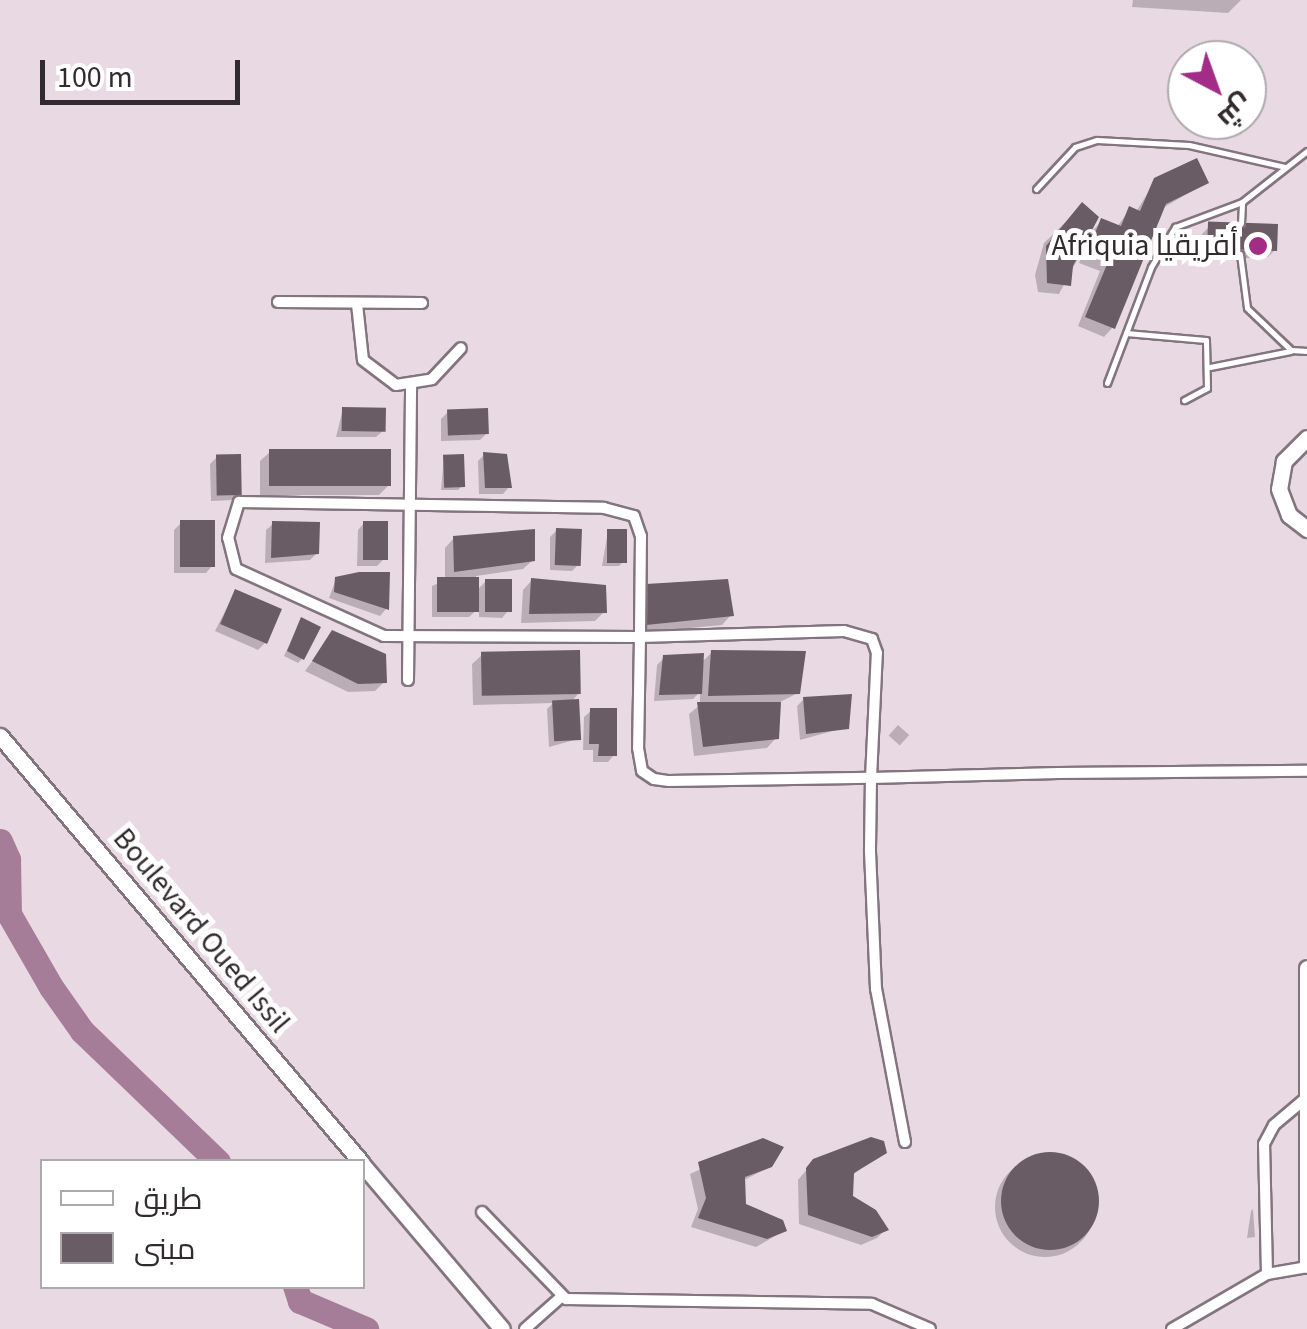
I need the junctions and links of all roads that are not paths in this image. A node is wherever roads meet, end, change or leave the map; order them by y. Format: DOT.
graph roads {
  1 [pos="1307,151"];
  2 [pos="1284,168"];
  3 [pos="1036,189"];
  4 [pos="1242,202"];
  5 [pos="1241,223"];
  6 [pos="1240,254"];
  7 [pos="278,302"];
  8 [pos="422,303"];
  9 [pos="357,304"];
  10 [pos="1126,333"];
  11 [pos="461,348"];
  12 [pos="1292,350"];
  13 [pos="1307,352"];
  14 [pos="1210,367"];
  15 [pos="1107,383"];
  16 [pos="411,387"];
  17 [pos="1184,400"];
  18 [pos="1307,438"];
  19 [pos="412,502"];
  20 [pos="1307,530"];
  21 [pos="410,636"];
  22 [pos="640,637"];
  23 [pos="408,680"];
  24 [pos="0,736"];
  25 [pos="1307,772"];
  26 [pos="871,778"];
  27 [pos="1307,968"];
  28 [pos="1304,1100"];
  29 [pos="905,1142"];
  30 [pos="359,1159"];
  31 [pos="365,1166"];
  32 [pos="482,1212"];
  33 [pos="1307,1266"];
  34 [pos="1267,1274"];
  35 [pos="561,1297"];
  36 [pos="502,1329"];
  37 [pos="526,1329"];
  38 [pos="930,1329"];
  39 [pos="1172,1329"];
  1 -- 2 [label="lane"];
  2 -- 3 [label="lane"];
  2 -- 4 [label="lane"];
  4 -- 5 [label="lane"];
  4 -- 10 [label="lane"];
  6 -- 12 [label="lane"];
  7 -- 9 [label="street"];
  8 -- 9 [label="street"];
  9 -- 16 [label="street"];
  10 -- 14 [label="lane"];
  10 -- 15 [label="lane"];
  11 -- 16 [label="street"];
  12 -- 13 [label="lane"];
  12 -- 14 [label="lane"];
  14 -- 17 [label="lane"];
  16 -- 19 [label="street"];
  18 -- 20 [label="main road"];
  19 -- 21 [label="street"];
  19 -- 21 [label="street"];
  19 -- 22 [label="street"];
  21 -- 22 [label="street"];
  21 -- 23 [label="street"];
  22 -- 26 [label="street"];
  22 -- 26 [label="street"];
  24 -- 30 [label="main road, Boulevard Oued Issil"];
  25 -- 26 [label="street"];
  26 -- 29 [label="street"];
  27 -- 28 [label="main road"];
  28 -- 33 [label="main road"];
  28 -- 34 [label="street"];
  31 -- 36 [label="main road, Boulevard Oued Issil"];
  32 -- 35 [label="street"];
  33 -- 34 [label="street"];
  34 -- 39 [label="street"];
  35 -- 37 [label="street"];
  35 -- 38 [label="street"];
}
